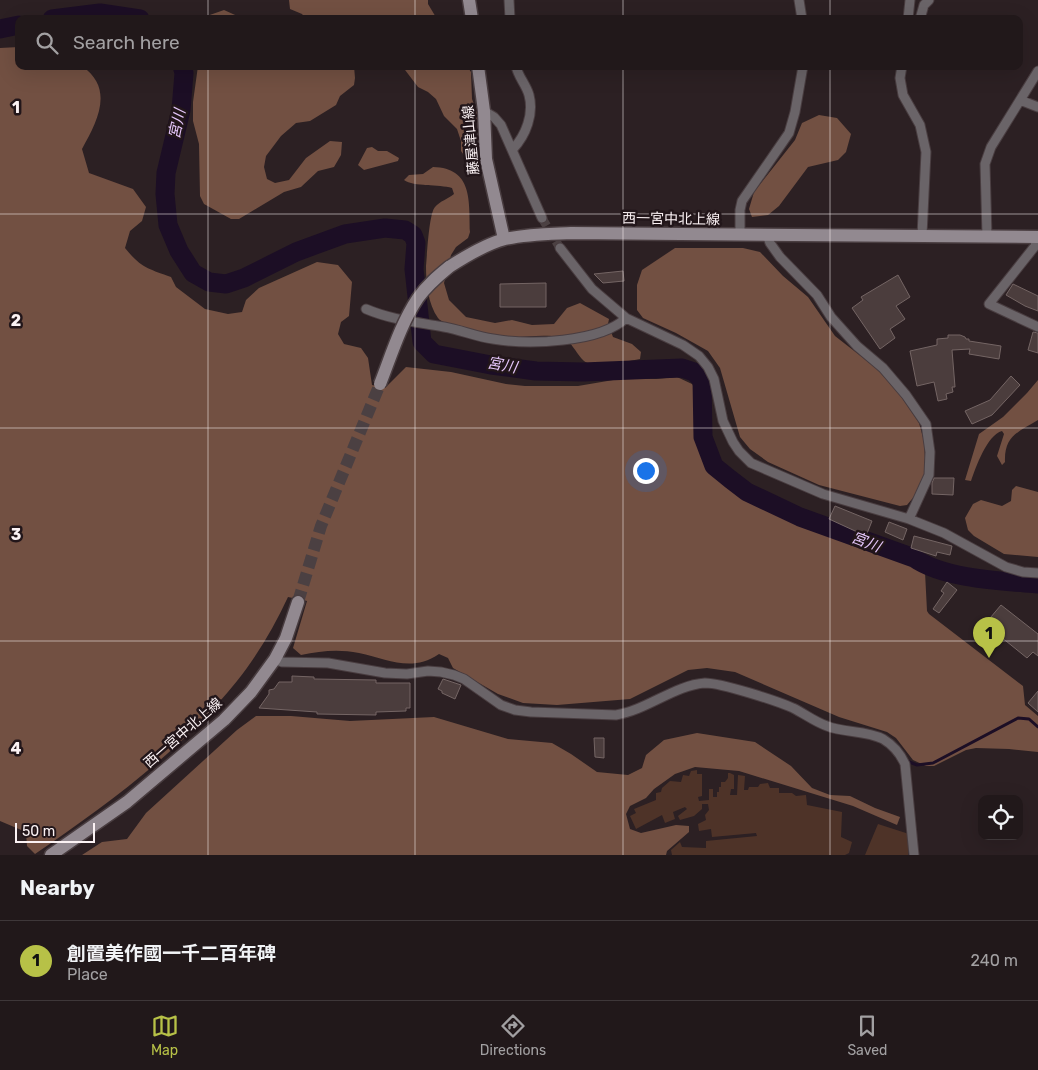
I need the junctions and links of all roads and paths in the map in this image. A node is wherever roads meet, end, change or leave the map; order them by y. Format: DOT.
graph roads {
  1 [pos="469,0"];
  2 [pos="509,0"];
  3 [pos="799,0"];
  4 [pos="910,0"];
  5 [pos="929,0"];
  6 [pos="471,15"];
  7 [pos="510,15"];
  8 [pos="801,15"];
  9 [pos="908,15"];
  10 [pos="921,15"];
  11 [pos="479,70"];
  12 [pos="517,70"];
  13 [pos="801,70"];
  14 [pos="901,70"];
  15 [pos="1038,71"];
  16 [pos="1020,100"];
  17 [pos="1038,107"];
  18 [pos="484,111"];
  19 [pos="513,149"];
  20 [pos="542,218"];
  21 [pos="740,234"];
  22 [pos="767,235"];
  23 [pos="922,235"];
  24 [pos="987,236"];
  25 [pos="1038,237"];
  26 [pos="504,239"];
  27 [pos="560,248"];
  28 [pos="366,310"];
  29 [pos="626,318"];
  30 [pos="1038,327"];
  31 [pos="380,384"];
  32 [pos="909,519"];
  33 [pos="1038,573"];
  34 [pos="298,602"];
  35 [pos="274,659"];
  36 [pos="50,855"];
  37 [pos="914,855"];
  1 -- 6 [label="main road"];
  2 -- 7 [label="street"];
  3 -- 8 [label="street"];
  4 -- 9 [label="street"];
  5 -- 10 [label="street"];
  11 -- 18 [label="main road, 藤屋津山線"];
  12 -- 19 [label="street"];
  13 -- 21 [label="street"];
  14 -- 23 [label="street"];
  15 -- 16 [label="street"];
  16 -- 17 [label="street"];
  16 -- 24 [label="street"];
  18 -- 19 [label="street"];
  18 -- 26 [label="main road, 藤屋津山線"];
  19 -- 20 [label="street"];
  21 -- 22 [label="main road, 西一宮中北上線"];
  21 -- 26 [label="main road, 西一宮中北上線"];
  22 -- 23 [label="main road, 西一宮中北上線"];
  22 -- 32 [label="street"];
  23 -- 24 [label="main road, 西一宮中北上線"];
  24 -- 25 [label="main road, 西一宮中北上線"];
  25 -- 30 [label="street"];
  26 -- 31 [label="main road, 西一宮中北上線, bridge"];
  27 -- 29 [label="street"];
  28 -- 29 [label="street"];
  29 -- 32 [label="street"];
  32 -- 33 [label="street"];
  34 -- 35 [label="main road, 西一宮中北上線"];
  35 -- 36 [label="main road, 西一宮中北上線"];
  35 -- 37 [label="street"];
}
